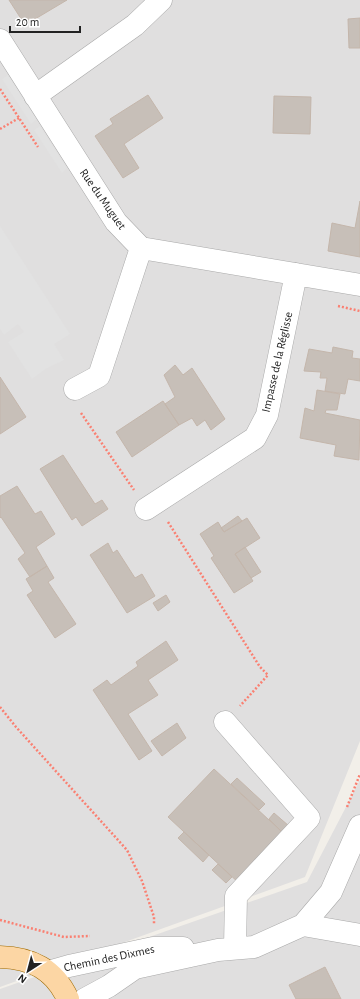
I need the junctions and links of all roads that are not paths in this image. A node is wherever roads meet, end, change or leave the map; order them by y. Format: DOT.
graph roads {
  1 [pos="161,0"];
  2 [pos="0,40"];
  3 [pos="35,96"];
  4 [pos="141,248"];
  5 [pos="296,274"];
  6 [pos="360,285"];
  7 [pos="74,389"];
  8 [pos="151,506"];
  9 [pos="225,722"];
  10 [pos="353,818"];
  11 [pos="302,925"];
  12 [pos="360,935"];
  13 [pos="227,948"];
  14 [pos="0,958"];
  15 [pos="48,972"];
  16 [pos="68,999"];
  17 [pos="85,999"];
  1 -- 3 [label="street"];
  2 -- 3 [label="street, Rue du Muguet"];
  3 -- 4 [label="street, Rue du Muguet"];
  4 -- 5 [label="street"];
  4 -- 7 [label="street"];
  5 -- 6 [label="street"];
  5 -- 8 [label="street, Impasse de la Réglisse"];
  9 -- 13 [label="street"];
  10 -- 11 [label="street"];
  11 -- 12 [label="street"];
  11 -- 13 [label="street, Chemin des Dixmes"];
  13 -- 15 [label="street, Chemin des Dixmes"];
  13 -- 17 [label="street, Chemin des Dixmes"];
  14 -- 15 [label="main road"];
  15 -- 16 [label="main road"];
}
